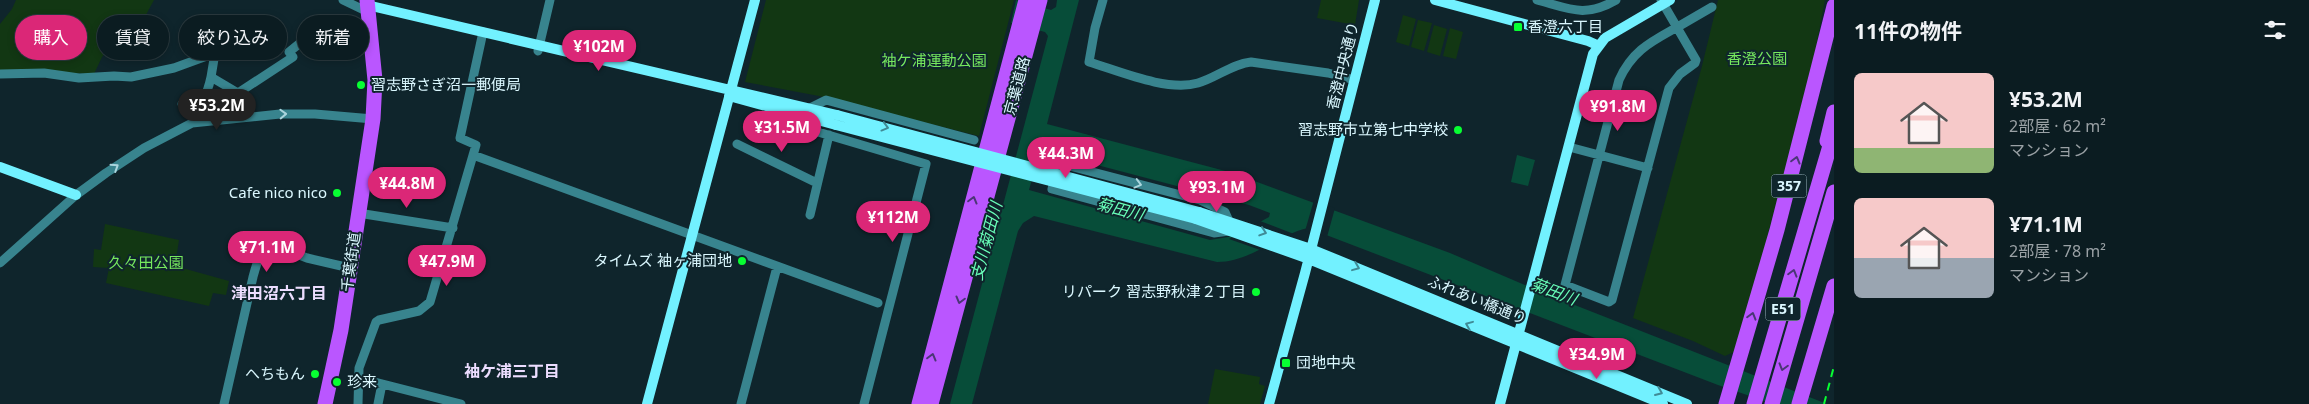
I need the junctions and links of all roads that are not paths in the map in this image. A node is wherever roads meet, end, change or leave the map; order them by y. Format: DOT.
graph roads {
  1 [pos="343,0"];
  2 [pos="550,0"];
  3 [pos="755,0"];
  4 [pos="1103,0"];
  5 [pos="1375,0"];
  6 [pos="1435,0"];
  7 [pos="1537,0"];
  8 [pos="1616,0"];
  9 [pos="1035,1"];
  10 [pos="1665,1"];
  11 [pos="1449,2"];
  12 [pos="364,4"];
  13 [pos="1834,6"];
  14 [pos="1712,7"];
  15 [pos="1677,27"];
  16 [pos="1025,31"];
  17 [pos="482,34"];
  18 [pos="1598,45"];
  19 [pos="297,46"];
  20 [pos="539,48"];
  21 [pos="196,60"];
  22 [pos="214,60"];
  23 [pos="0,74"];
  24 [pos="211,78"];
  25 [pos="1355,80"];
  26 [pos="238,93"];
  27 [pos="730,93"];
  28 [pos="182,104"];
  29 [pos="810,108"];
  30 [pos="1834,112"];
  31 [pos="246,117"];
  32 [pos="373,119"];
  33 [pos="815,119"];
  34 [pos="837,120"];
  35 [pos="1834,132"];
  36 [pos="829,135"];
  37 [pos="974,140"];
  38 [pos="737,144"];
  39 [pos="1569,147"];
  40 [pos="473,154"];
  41 [pos="1599,155"];
  42 [pos="1827,155"];
  43 [pos="0,167"];
  44 [pos="1648,168"];
  45 [pos="817,184"];
  46 [pos="1834,192"];
  47 [pos="76,195"];
  48 [pos="358,213"];
  49 [pos="810,215"];
  50 [pos="1229,226"];
  51 [pos="452,228"];
  52 [pos="692,236"];
  53 [pos="1310,254"];
  54 [pos="0,263"];
  55 [pos="777,267"];
  56 [pos="350,268"];
  57 [pos="1834,286"];
  58 [pos="878,303"];
  59 [pos="1517,332"];
  60 [pos="1514,343"];
  61 [pos="359,378"];
  62 [pos="382,384"];
  63 [pos="1727,402"];
  64 [pos="224,404"];
  65 [pos="325,404"];
  66 [pos="358,404"];
  67 [pos="378,404"];
  68 [pos="461,404"];
  69 [pos="647,404"];
  70 [pos="741,404"];
  71 [pos="864,404"];
  72 [pos="919,404"];
  73 [pos="931,404"];
  74 [pos="1269,404"];
  75 [pos="1500,404"];
  76 [pos="1663,404"];
  77 [pos="1687,404"];
  78 [pos="1754,404"];
  79 [pos="1772,404"];
  80 [pos="1799,404"];
  1 -- 12 [label="street"];
  2 -- 20 [label="street"];
  3 -- 27 [label="street"];
  4 -- 25 [label="street"];
  5 -- 25 [label="street, 香澄中央通り"];
  6 -- 11 [label="street"];
  7 -- 8 [label="street"];
  9 -- 16 [label="highway, 京葉道路"];
  10 -- 15 [label="street"];
  10 -- 18 [label="street"];
  11 -- 18 [label="street"];
  12 -- 17 [label="street"];
  12 -- 32 [label="highway, 千葉街道"];
  63 -- 13 [label="highway, 357, one-way"];
  14 -- 15 [label="street"];
  15 -- 41 [label="street"];
  15 -- 44 [label="street"];
  72 -- 16 [label="highway, 京葉道路, one-way"];
  16 -- 73 [label="highway, 京葉道路, one-way"];
  17 -- 20 [label="street"];
  17 -- 40 [label="street"];
  18 -- 39 [label="street"];
  19 -- 26 [label="street"];
  20 -- 27 [label="street"];
  21 -- 23 [label="street"];
  22 -- 24 [label="street"];
  24 -- 26 [label="street"];
  24 -- 28 [label="street"];
  25 -- 53 [label="street, 香澄中央通り"];
  26 -- 31 [label="street"];
  27 -- 29 [label="street"];
  27 -- 33 [label="street"];
  27 -- 52 [label="street"];
  29 -- 34 [label="street"];
  29 -- 37 [label="street"];
  30 -- 42 [label="highway"];
  31 -- 32 [label="street, one-way"];
  47 -- 31 [label="street, one-way"];
  32 -- 48 [label="highway, 千葉街道"];
  33 -- 34 [label="street"];
  33 -- 36 [label="street"];
  34 -- 50 [label="street, bridge"];
  35 -- 42 [label="highway, E51"];
  36 -- 45 [label="street"];
  36 -- 71 [label="street"];
  38 -- 45 [label="street"];
  39 -- 41 [label="street"];
  39 -- 59 [label="street"];
  40 -- 51 [label="street"];
  40 -- 52 [label="street"];
  41 -- 44 [label="street"];
  41 -- 44 [label="street"];
  78 -- 42 [label="highway, E51, one-way"];
  43 -- 47 [label="street"];
  45 -- 49 [label="street"];
  46 -- 79 [label="highway, E51, one-way"];
  47 -- 54 [label="street"];
  48 -- 51 [label="street"];
  48 -- 56 [label="highway, 千葉街道"];
  50 -- 50 [label="street, one-way"];
  50 -- 53 [label="street"];
  51 -- 61 [label="street"];
  52 -- 55 [label="street"];
  52 -- 69 [label="street"];
  53 -- 59 [label="street, ふれあい橋通り, one-way"];
  60 -- 53 [label="street, ふれあい橋通り, one-way"];
  53 -- 74 [label="street, 香澄中央通り"];
  55 -- 58 [label="street"];
  55 -- 70 [label="street"];
  56 -- 64 [label="street"];
  56 -- 65 [label="highway, 千葉街道"];
  57 -- 80 [label="highway"];
  59 -- 60 [label="street"];
  59 -- 77 [label="street, ふれあい橋通り, one-way"];
  60 -- 75 [label="street"];
  60 -- 76 [label="street, ふれあい橋通り"];
  61 -- 62 [label="street"];
  61 -- 66 [label="street"];
  62 -- 67 [label="street"];
  62 -- 68 [label="street"];
}
